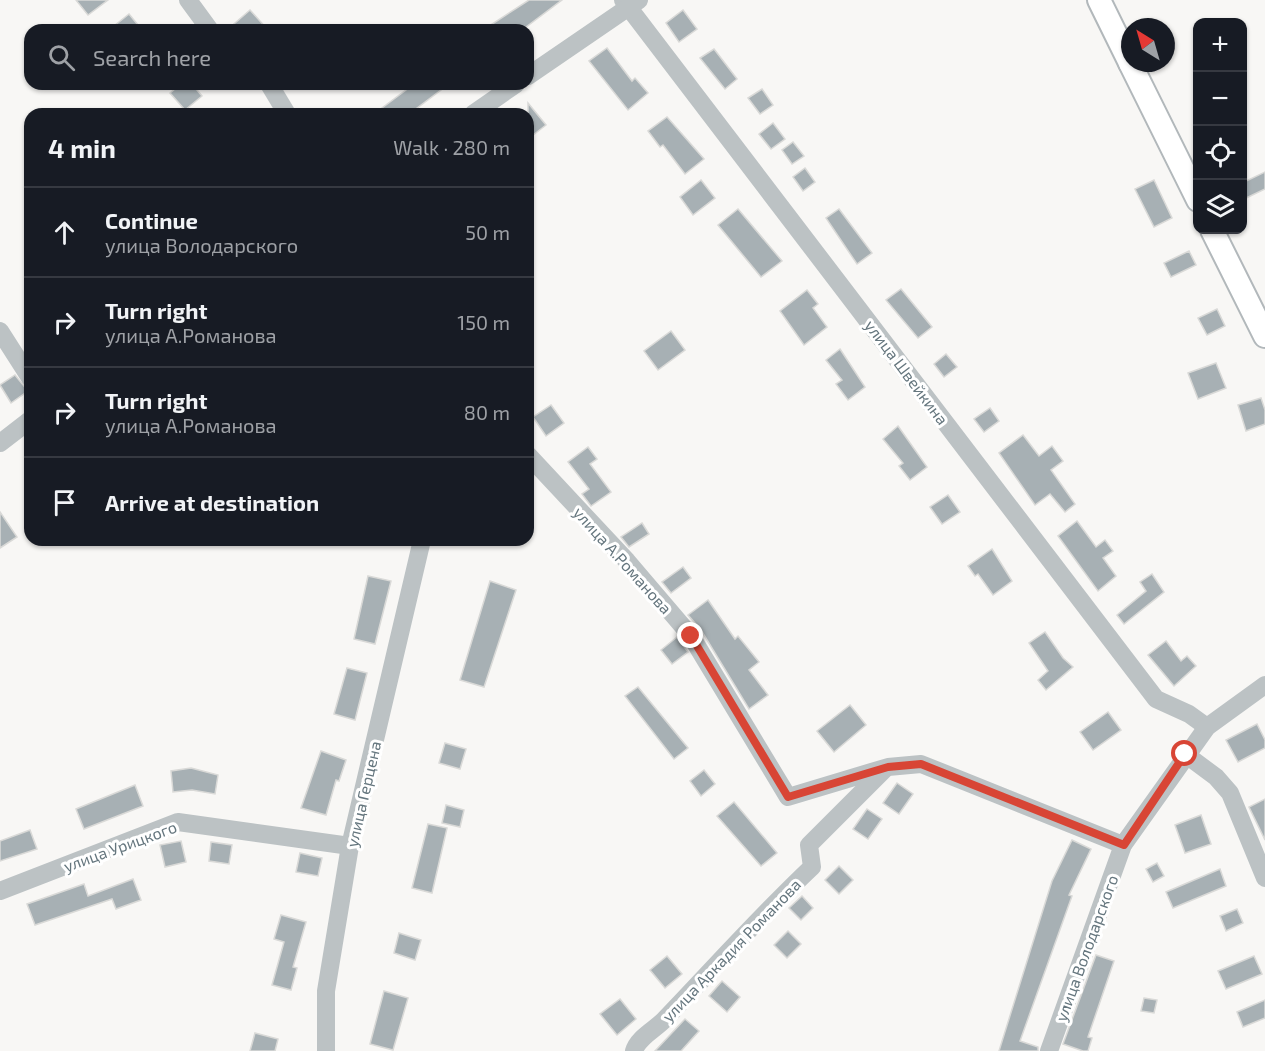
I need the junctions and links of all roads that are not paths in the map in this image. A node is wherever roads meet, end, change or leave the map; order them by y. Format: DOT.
graph roads {
  1 [pos="188,0"];
  2 [pos="1099,0"];
  3 [pos="630,2"];
  4 [pos="206,24"];
  5 [pos="1121,45"];
  6 [pos="534,71"];
  7 [pos="1134,72"];
  8 [pos="273,90"];
  9 [pos="507,90"];
  10 [pos="283,108"];
  11 [pos="482,108"];
  12 [pos="1193,192"];
  13 [pos="1214,234"];
  14 [pos="0,331"];
  15 [pos="1265,336"];
  16 [pos="24,369"];
  17 [pos="24,424"];
  18 [pos="0,442"];
  19 [pos="534,461"];
  20 [pos="421,546"];
  21 [pos="1265,685"];
  22 [pos="1207,727"];
  23 [pos="1185,754"];
  24 [pos="888,767"];
  25 [pos="1124,845"];
  26 [pos="350,846"];
  27 [pos="1265,878"];
  28 [pos="0,891"];
  29 [pos="326,1051"];
  30 [pos="634,1051"];
  31 [pos="1049,1051"];
  1 -- 4 [label="street"];
  2 -- 5 [label="main road"];
  3 -- 6 [label="street"];
  3 -- 22 [label="street, улица Швейкина"];
  7 -- 12 [label="main road"];
  8 -- 10 [label="street"];
  9 -- 11 [label="street"];
  13 -- 15 [label="main road"];
  14 -- 16 [label="street"];
  17 -- 18 [label="street"];
  19 -- 24 [label="street, улица А.Романова"];
  20 -- 26 [label="street, улица Герцена"];
  21 -- 22 [label="street, улица Володарского"];
  22 -- 23 [label="street, улица Володарского"];
  23 -- 25 [label="street, улица Володарского"];
  23 -- 27 [label="street"];
  24 -- 25 [label="street, улица А.Романова"];
  24 -- 30 [label="street, улица Аркадия Романова"];
  25 -- 31 [label="street, улица Володарского"];
  26 -- 28 [label="street, улица Урицкого"];
  26 -- 29 [label="street, улица Герцена"];
}
